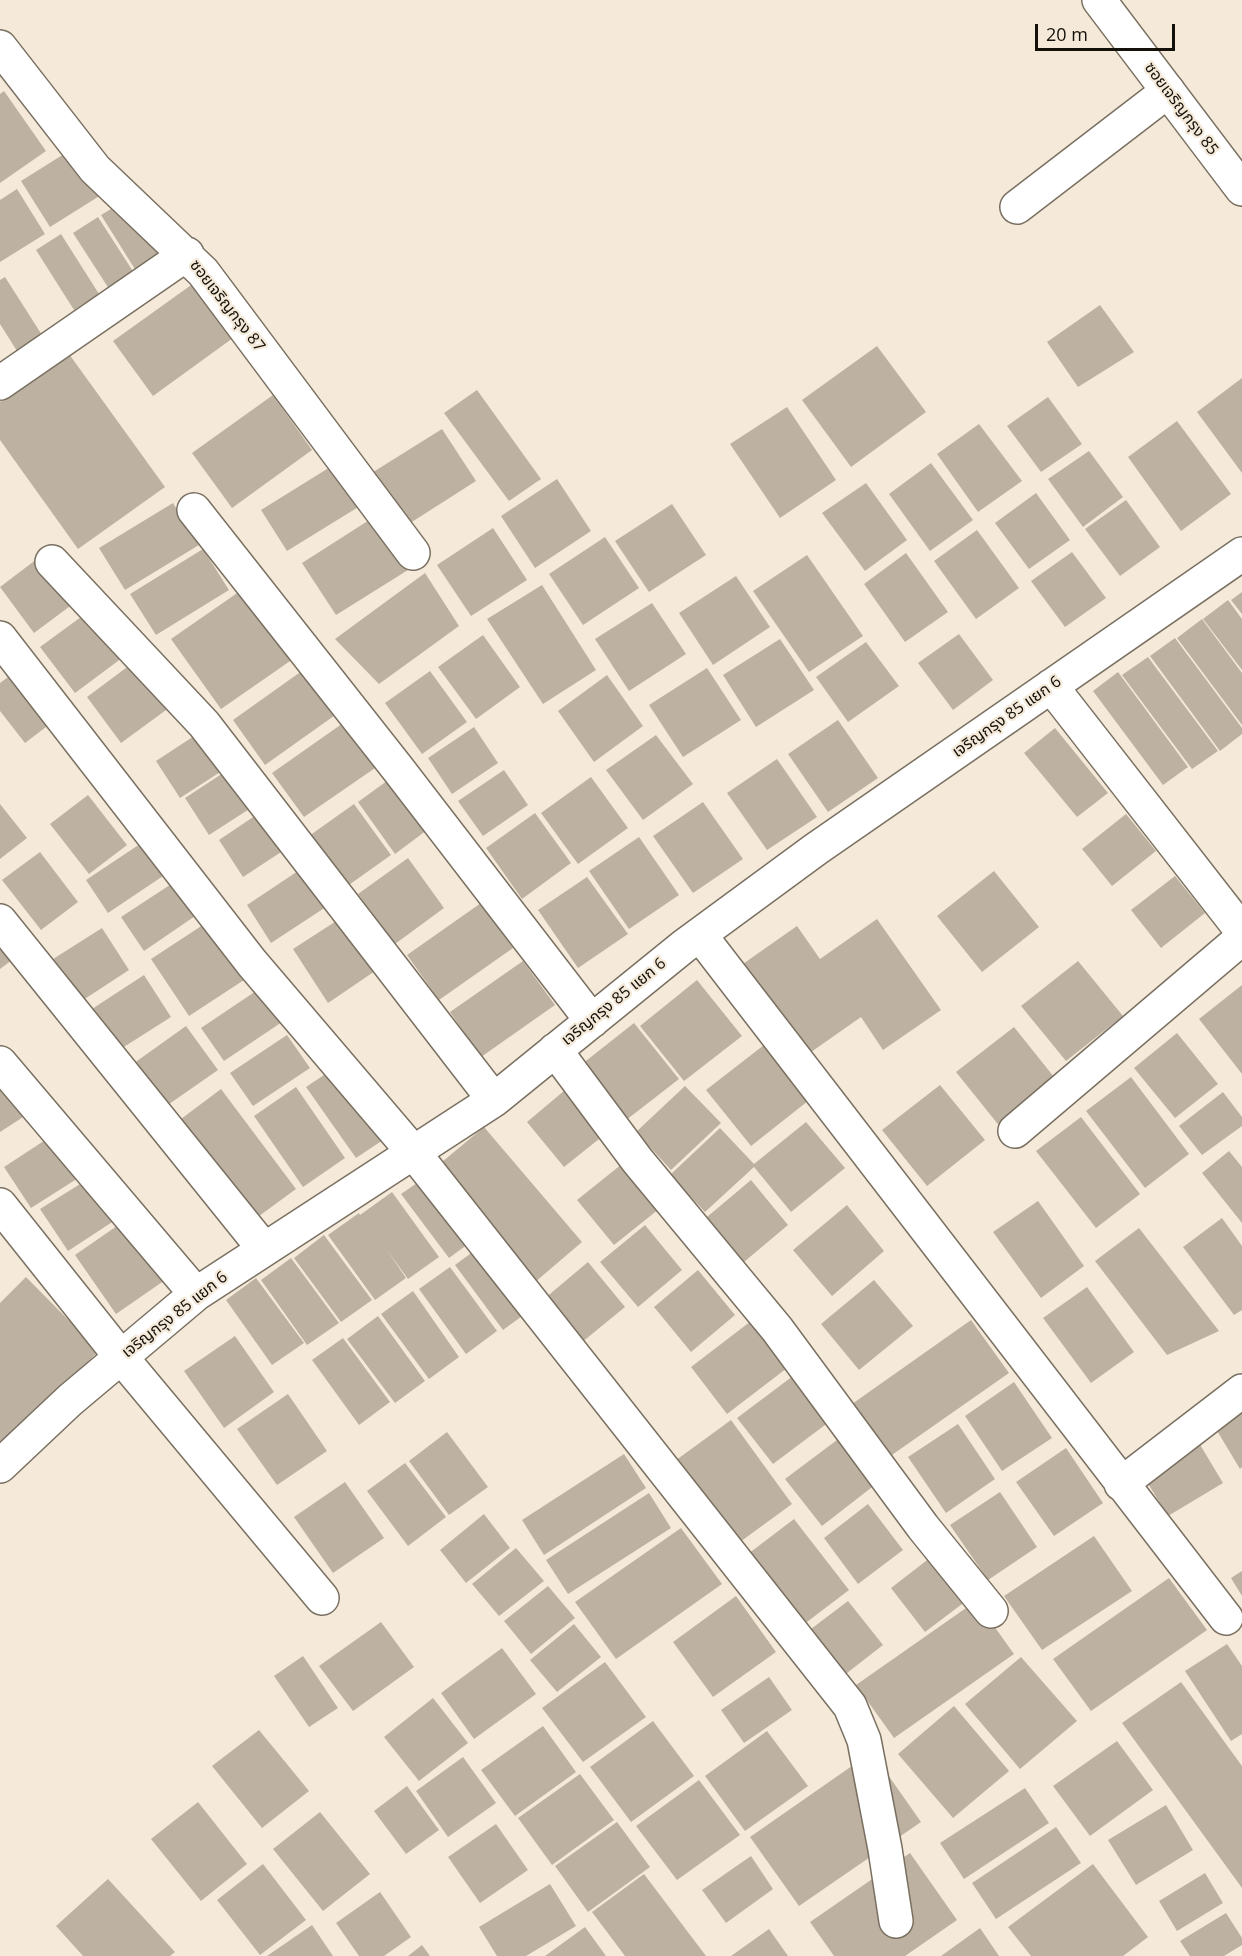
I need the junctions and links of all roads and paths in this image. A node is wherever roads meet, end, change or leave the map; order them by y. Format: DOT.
graph roads {
  1 [pos="1099,0"];
  2 [pos="0,47"];
  3 [pos="1168,91"];
  4 [pos="1242,189"];
  5 [pos="1017,207"];
  6 [pos="187,254"];
  7 [pos="0,383"];
  8 [pos="194,510"];
  9 [pos="412,553"];
  10 [pos="1242,554"];
  11 [pos="52,562"];
  12 [pos="0,638"];
  13 [pos="1051,686"];
  14 [pos="0,921"];
  15 [pos="1242,931"];
  16 [pos="700,935"];
  17 [pos="1242,938"];
  18 [pos="592,1021"];
  19 [pos="555,1050"];
  20 [pos="0,1063"];
  21 [pos="494,1100"];
  22 [pos="1015,1131"];
  23 [pos="414,1153"];
  24 [pos="0,1205"];
  25 [pos="264,1249"];
  26 [pos="196,1294"];
  27 [pos="121,1357"];
  28 [pos="1242,1391"];
  29 [pos="0,1466"];
  30 [pos="1121,1484"];
  31 [pos="322,1598"];
  32 [pos="991,1611"];
  33 [pos="1226,1618"];
  34 [pos="896,1921"];
  1 -- 3 [label="street, ซอยเจริญกรุง 85"];
  2 -- 6 [label="street, ซอยเจริญกรุง 87"];
  3 -- 4 [label="street, ซอยเจริญกรุง 85"];
  3 -- 5 [label="street"];
  6 -- 7 [label="street"];
  6 -- 9 [label="street, ซอยเจริญกรุง 87"];
  8 -- 18 [label="street"];
  10 -- 13 [label="street, เจริญกรุง 85 แยก 6"];
  11 -- 21 [label="street"];
  12 -- 23 [label="street"];
  13 -- 15 [label="street"];
  13 -- 16 [label="street, เจริญกรุง 85 แยก 6"];
  14 -- 25 [label="street"];
  16 -- 18 [label="street, เจริญกรุง 85 แยก 6"];
  16 -- 30 [label="street"];
  17 -- 22 [label="street"];
  18 -- 19 [label="street, เจริญกรุง 85 แยก 6"];
  19 -- 21 [label="street, เจริญกรุง 85 แยก 6"];
  19 -- 32 [label="street"];
  20 -- 26 [label="street"];
  21 -- 23 [label="street, เจริญกรุง 85 แยก 6"];
  23 -- 25 [label="street, เจริญกรุง 85 แยก 6"];
  23 -- 34 [label="street"];
  24 -- 27 [label="street"];
  25 -- 26 [label="street, เจริญกรุง 85 แยก 6"];
  26 -- 27 [label="street, เจริญกรุง 85 แยก 6"];
  27 -- 29 [label="street, เจริญกรุง 85 แยก 6"];
  27 -- 31 [label="street"];
  28 -- 30 [label="street"];
  30 -- 33 [label="street"];
}
